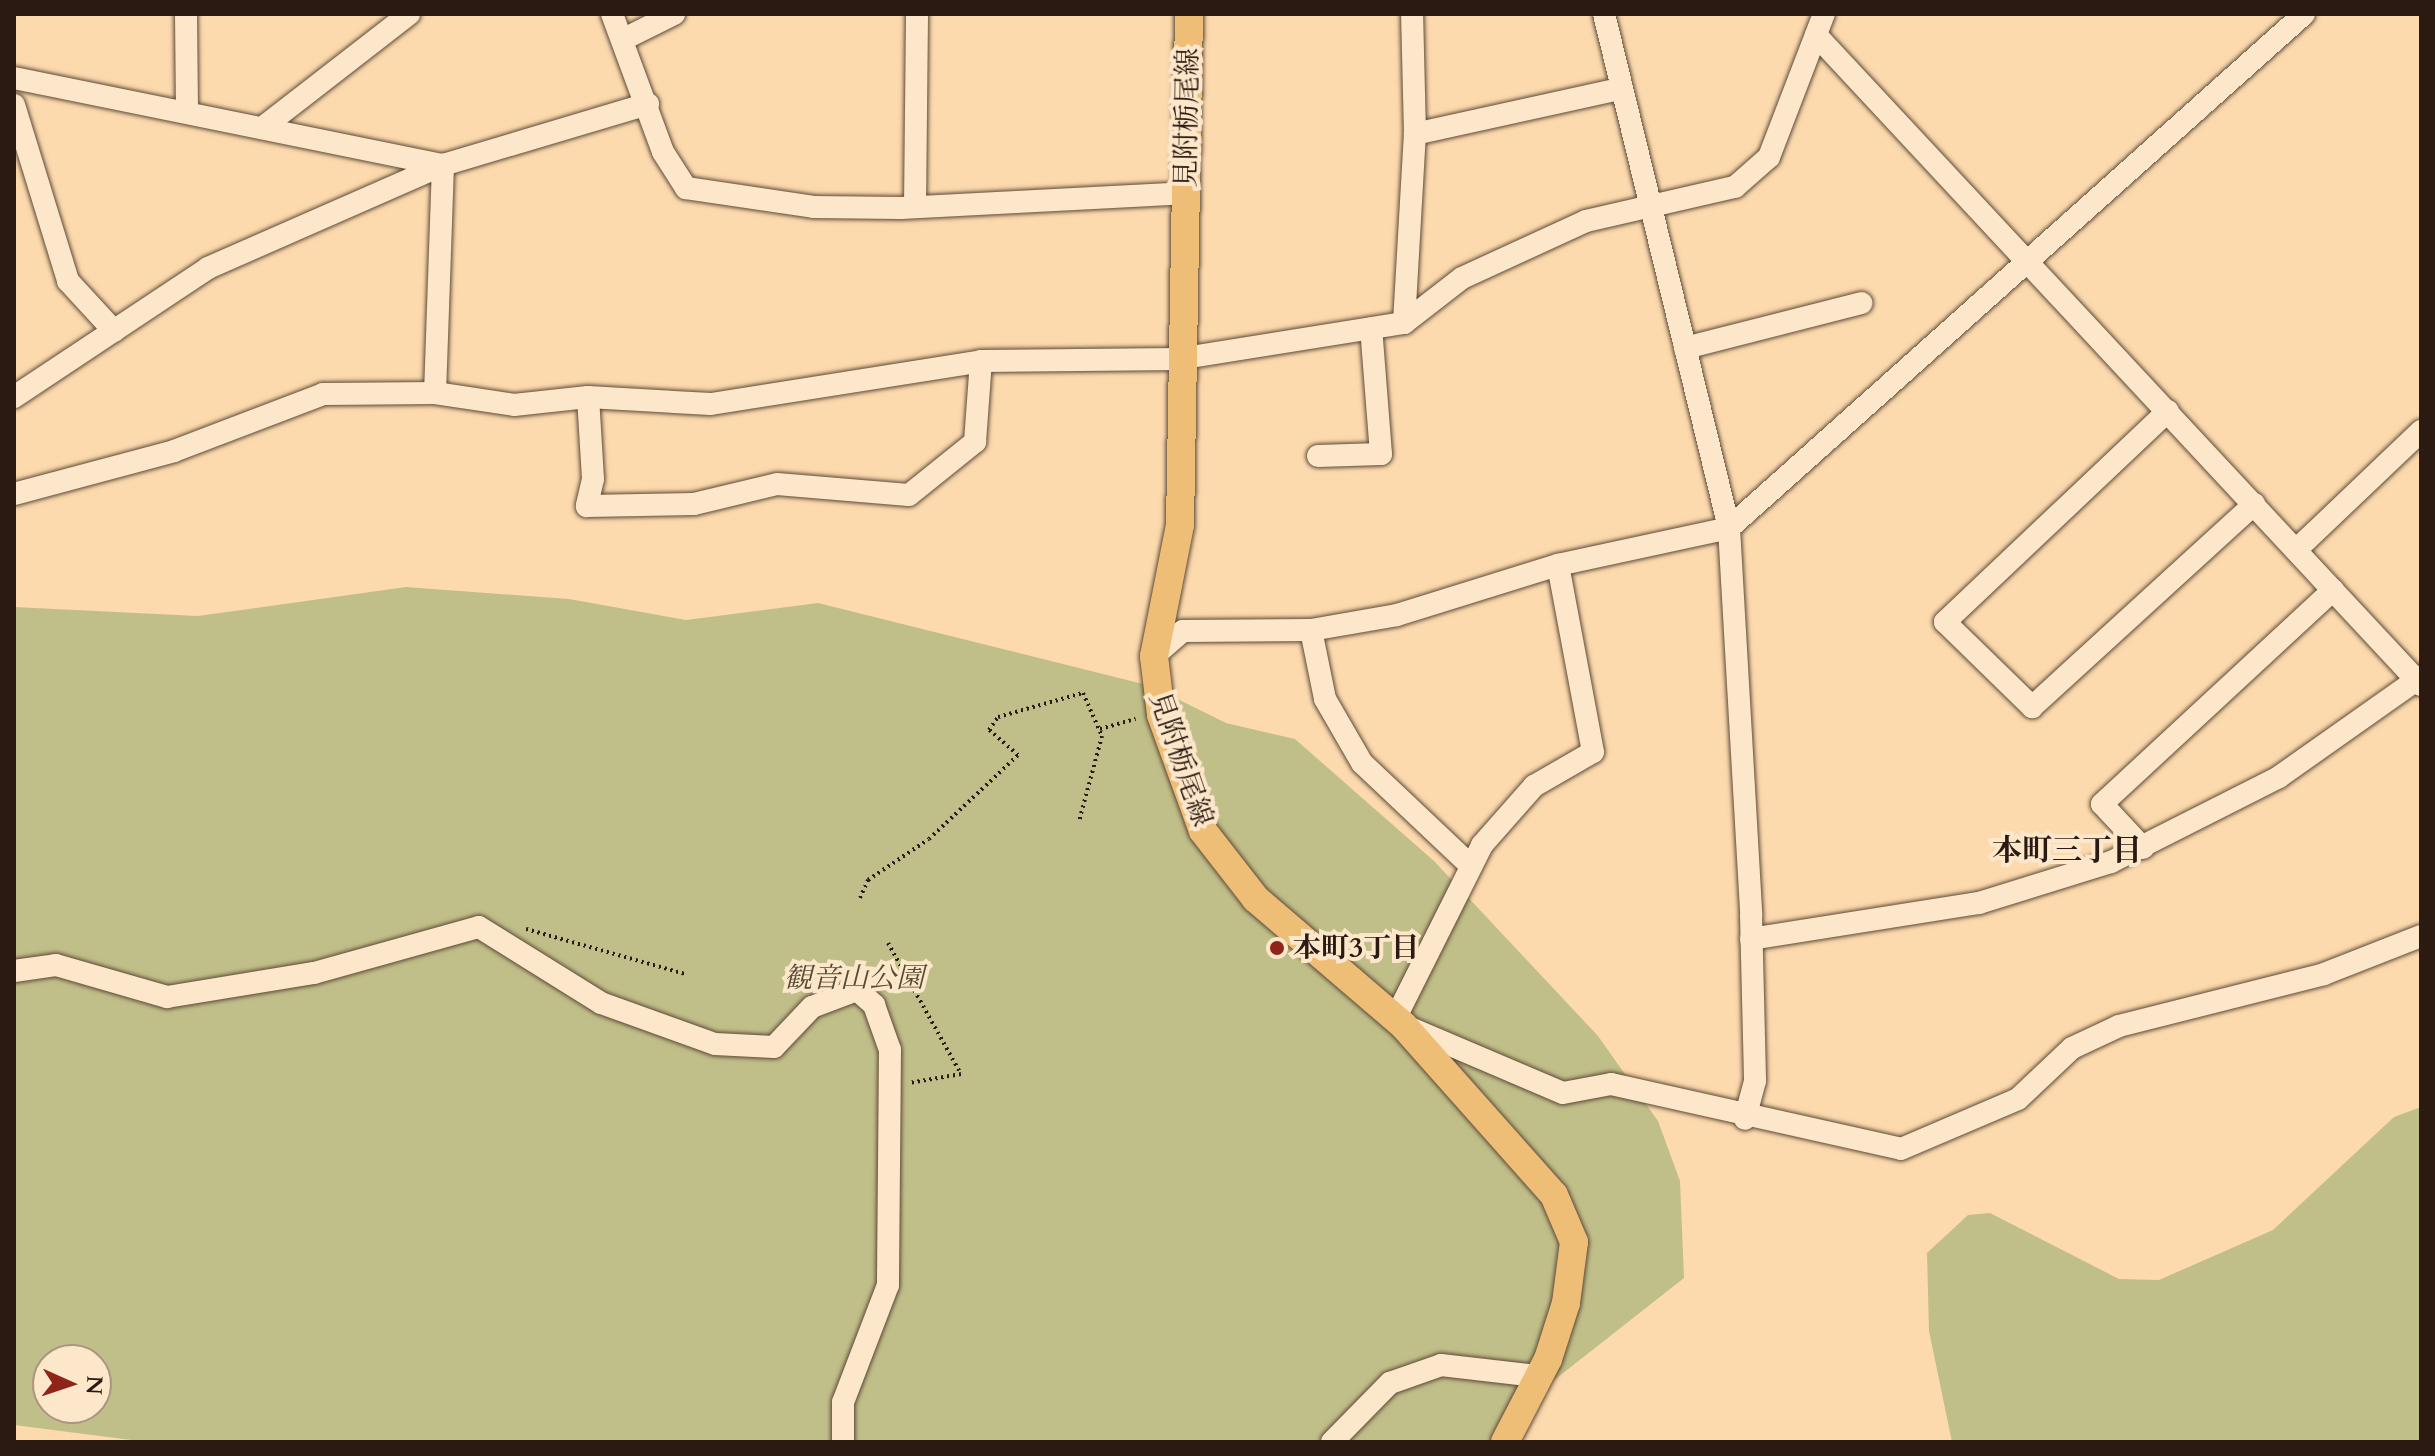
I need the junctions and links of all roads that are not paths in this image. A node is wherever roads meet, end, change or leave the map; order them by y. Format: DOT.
graph roads {
  1 [pos="186,14"];
  2 [pos="409,14"];
  3 [pos="612,14"];
  4 [pos="674,14"];
  5 [pos="917,14"];
  6 [pos="1189,14"];
  7 [pos="1412,14"];
  8 [pos="1604,14"];
  9 [pos="1824,14"];
  10 [pos="2304,14"];
  11 [pos="1816,35"];
  12 [pos="626,38"];
  13 [pos="14,78"];
  14 [pos="1620,89"];
  15 [pos="648,104"];
  16 [pos="14,105"];
  17 [pos="187,109"];
  18 [pos="266,125"];
  19 [pos="1415,134"];
  20 [pos="443,165"];
  21 [pos="1185,193"];
  22 [pos="1652,204"];
  23 [pos="915,207"];
  24 [pos="2031,262"];
  25 [pos="1861,303"];
  26 [pos="1404,323"];
  27 [pos="1371,328"];
  28 [pos="114,331"];
  29 [pos="1685,348"];
  30 [pos="1178,359"];
  31 [pos="981,361"];
  32 [pos="435,393"];
  33 [pos="14,397"];
  34 [pos="588,397"];
  35 [pos="2168,411"];
  36 [pos="2421,431"];
  37 [pos="1318,456"];
  38 [pos="14,494"];
  39 [pos="2254,504"];
  40 [pos="1729,528"];
  41 [pos="2296,550"];
  42 [pos="1558,565"];
  43 [pos="2333,590"];
  44 [pos="1311,630"];
  45 [pos="1154,656"];
  46 [pos="2419,681"];
  47 [pos="2143,848"];
  48 [pos="1471,866"];
  49 [pos="2421,936"];
  50 [pos="1751,939"];
  51 [pos="14,971"];
  52 [pos="1399,1022"];
  53 [pos="1745,1119"];
  54 [pos="1536,1376"];
  55 [pos="843,1442"];
  56 [pos="1332,1442"];
  57 [pos="1505,1442"];
  1 -- 17 [label="street"];
  2 -- 18 [label="street"];
  3 -- 12 [label="street"];
  4 -- 12 [label="street"];
  5 -- 23 [label="street"];
  6 -- 21 [label="main road, 見附栃尾線"];
  7 -- 19 [label="street"];
  8 -- 14 [label="street"];
  9 -- 11 [label="street"];
  10 -- 24 [label="street"];
  11 -- 22 [label="street"];
  11 -- 24 [label="street"];
  12 -- 15 [label="street"];
  13 -- 17 [label="street"];
  14 -- 19 [label="street"];
  14 -- 22 [label="street"];
  15 -- 20 [label="street"];
  15 -- 23 [label="street"];
  16 -- 28 [label="street"];
  17 -- 18 [label="street"];
  18 -- 20 [label="street"];
  19 -- 26 [label="street"];
  20 -- 28 [label="street"];
  20 -- 32 [label="street"];
  21 -- 23 [label="street"];
  21 -- 30 [label="main road, 見附栃尾線"];
  22 -- 26 [label="street"];
  22 -- 29 [label="street"];
  24 -- 35 [label="street"];
  24 -- 40 [label="street"];
  25 -- 29 [label="street"];
  26 -- 27 [label="street"];
  27 -- 30 [label="street"];
  27 -- 37 [label="street"];
  28 -- 33 [label="street"];
  29 -- 40 [label="street"];
  30 -- 31 [label="street"];
  30 -- 45 [label="main road, 見附栃尾線"];
  31 -- 34 [label="street"];
  31 -- 34 [label="street"];
  32 -- 34 [label="street"];
  32 -- 38 [label="street"];
  35 -- 39 [label="street"];
  35 -- 39 [label="street"];
  36 -- 41 [label="street"];
  39 -- 41 [label="street"];
  40 -- 42 [label="street"];
  40 -- 50 [label="street"];
  41 -- 43 [label="street"];
  42 -- 44 [label="street"];
  42 -- 48 [label="street"];
  43 -- 46 [label="street"];
  43 -- 47 [label="street"];
  44 -- 45 [label="street"];
  44 -- 48 [label="street"];
  45 -- 52 [label="main road, 見附栃尾線"];
  46 -- 47 [label="street"];
  47 -- 50 [label="street"];
  48 -- 52 [label="street"];
  49 -- 53 [label="street"];
  50 -- 53 [label="street"];
  51 -- 55 [label="street"];
  52 -- 53 [label="street"];
  52 -- 54 [label="main road, 見附栃尾線"];
  54 -- 56 [label="street"];
  54 -- 57 [label="main road, 見附栃尾線"];
}
